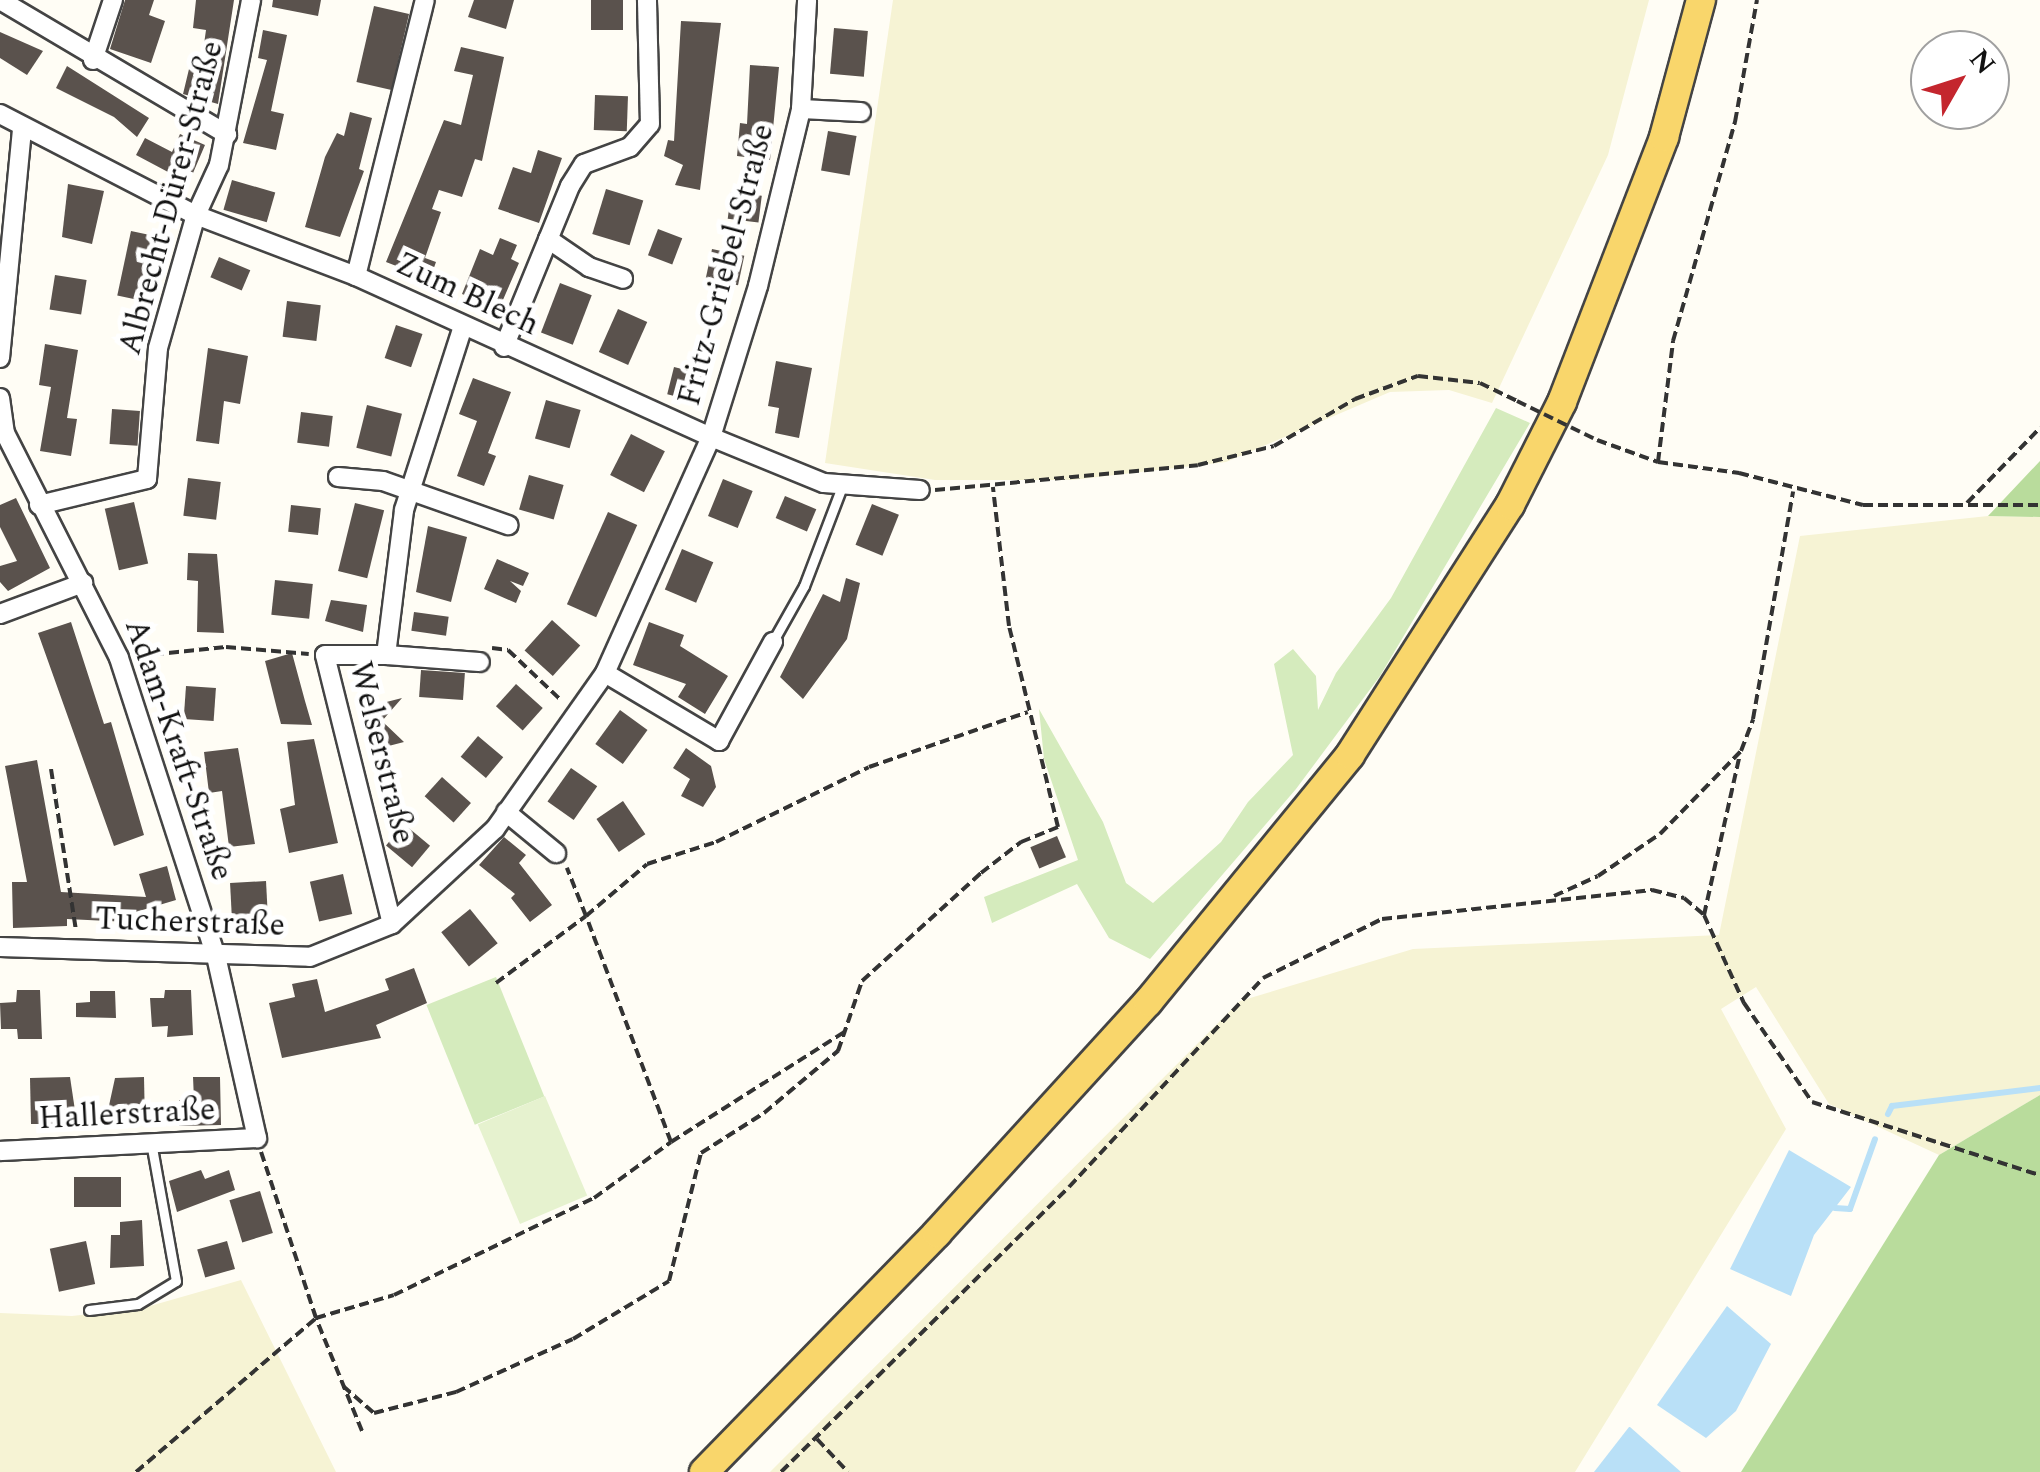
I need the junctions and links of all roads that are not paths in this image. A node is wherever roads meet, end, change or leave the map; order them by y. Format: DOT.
graph roads {
  1 [pos="0,0"];
  2 [pos="113,0"];
  3 [pos="251,0"];
  4 [pos="426,0"];
  5 [pos="648,0"];
  6 [pos="808,0"];
  7 [pos="1700,0"];
  8 [pos="93,60"];
  9 [pos="801,109"];
  10 [pos="861,112"];
  11 [pos="0,114"];
  12 [pos="22,128"];
  13 [pos="226,134"];
  14 [pos="196,216"];
  15 [pos="6,228"];
  16 [pos="548,240"];
  17 [pos="356,276"];
  18 [pos="623,279"];
  19 [pos="462,329"];
  20 [pos="504,347"];
  21 [pos="0,358"];
  22 [pos="0,398"];
  23 [pos="2,434"];
  24 [pos="711,438"];
  25 [pos="338,477"];
  26 [pos="843,484"];
  27 [pos="920,490"];
  28 [pos="411,492"];
  29 [pos="39,505"];
  30 [pos="508,526"];
  31 [pos="84,582"];
  32 [pos="0,614"];
  33 [pos="773,642"];
  34 [pos="386,655"];
  35 [pos="480,662"];
  36 [pos="605,672"];
  37 [pos="506,812"];
  38 [pos="556,854"];
  39 [pos="392,924"];
  40 [pos="0,947"];
  41 [pos="216,956"];
  42 [pos="257,1138"];
  43 [pos="152,1148"];
  44 [pos="0,1151"];
  45 [pos="88,1310"];
  46 [pos="704,1472"];
  1 -- 8 [label="street"];
  2 -- 8 [label="street"];
  3 -- 13 [label="street, Albrecht-Dürer-Straße"];
  4 -- 17 [label="street"];
  5 -- 16 [label="street"];
  6 -- 9 [label="street, Fritz-Griebel-Straße"];
  7 -- 46 [label="main road"];
  8 -- 13 [label="street"];
  9 -- 10 [label="street, Fritz-Griebel-Straße"];
  9 -- 24 [label="street, Fritz-Griebel-Straße"];
  11 -- 12 [label="street, Zum Blech"];
  12 -- 14 [label="street, Zum Blech"];
  12 -- 15 [label="street"];
  13 -- 14 [label="street, Albrecht-Dürer-Straße"];
  14 -- 17 [label="street, Zum Blech"];
  14 -- 29 [label="street, Albrecht-Dürer-Straße"];
  15 -- 21 [label="street"];
  16 -- 18 [label="street"];
  16 -- 20 [label="street"];
  17 -- 19 [label="street, Zum Blech"];
  19 -- 20 [label="street, Zum Blech"];
  19 -- 28 [label="street, Welserstraße"];
  20 -- 24 [label="street, Zum Blech"];
  22 -- 23 [label="street, Adam-Kraft-Straße"];
  23 -- 29 [label="street, Adam-Kraft-Straße"];
  24 -- 26 [label="street, Zum Blech"];
  24 -- 36 [label="street, Tucherstraße"];
  25 -- 28 [label="street"];
  26 -- 27 [label="street, Zum Blech"];
  26 -- 33 [label="lane"];
  28 -- 30 [label="street"];
  28 -- 34 [label="street, Welserstraße"];
  29 -- 31 [label="street, Adam-Kraft-Straße"];
  31 -- 32 [label="street"];
  31 -- 41 [label="street, Adam-Kraft-Straße"];
  33 -- 36 [label="street"];
  34 -- 35 [label="street, Welserstraße"];
  34 -- 39 [label="street, Welserstraße"];
  36 -- 37 [label="street, Tucherstraße"];
  37 -- 38 [label="street"];
  37 -- 39 [label="street, Tucherstraße"];
  39 -- 41 [label="street, Tucherstraße"];
  40 -- 41 [label="street, Tucherstraße"];
  41 -- 42 [label="street, Adam-Kraft-Straße"];
  42 -- 43 [label="street, Hallerstraße"];
  43 -- 44 [label="street, Hallerstraße"];
  43 -- 45 [label="lane"];
}
